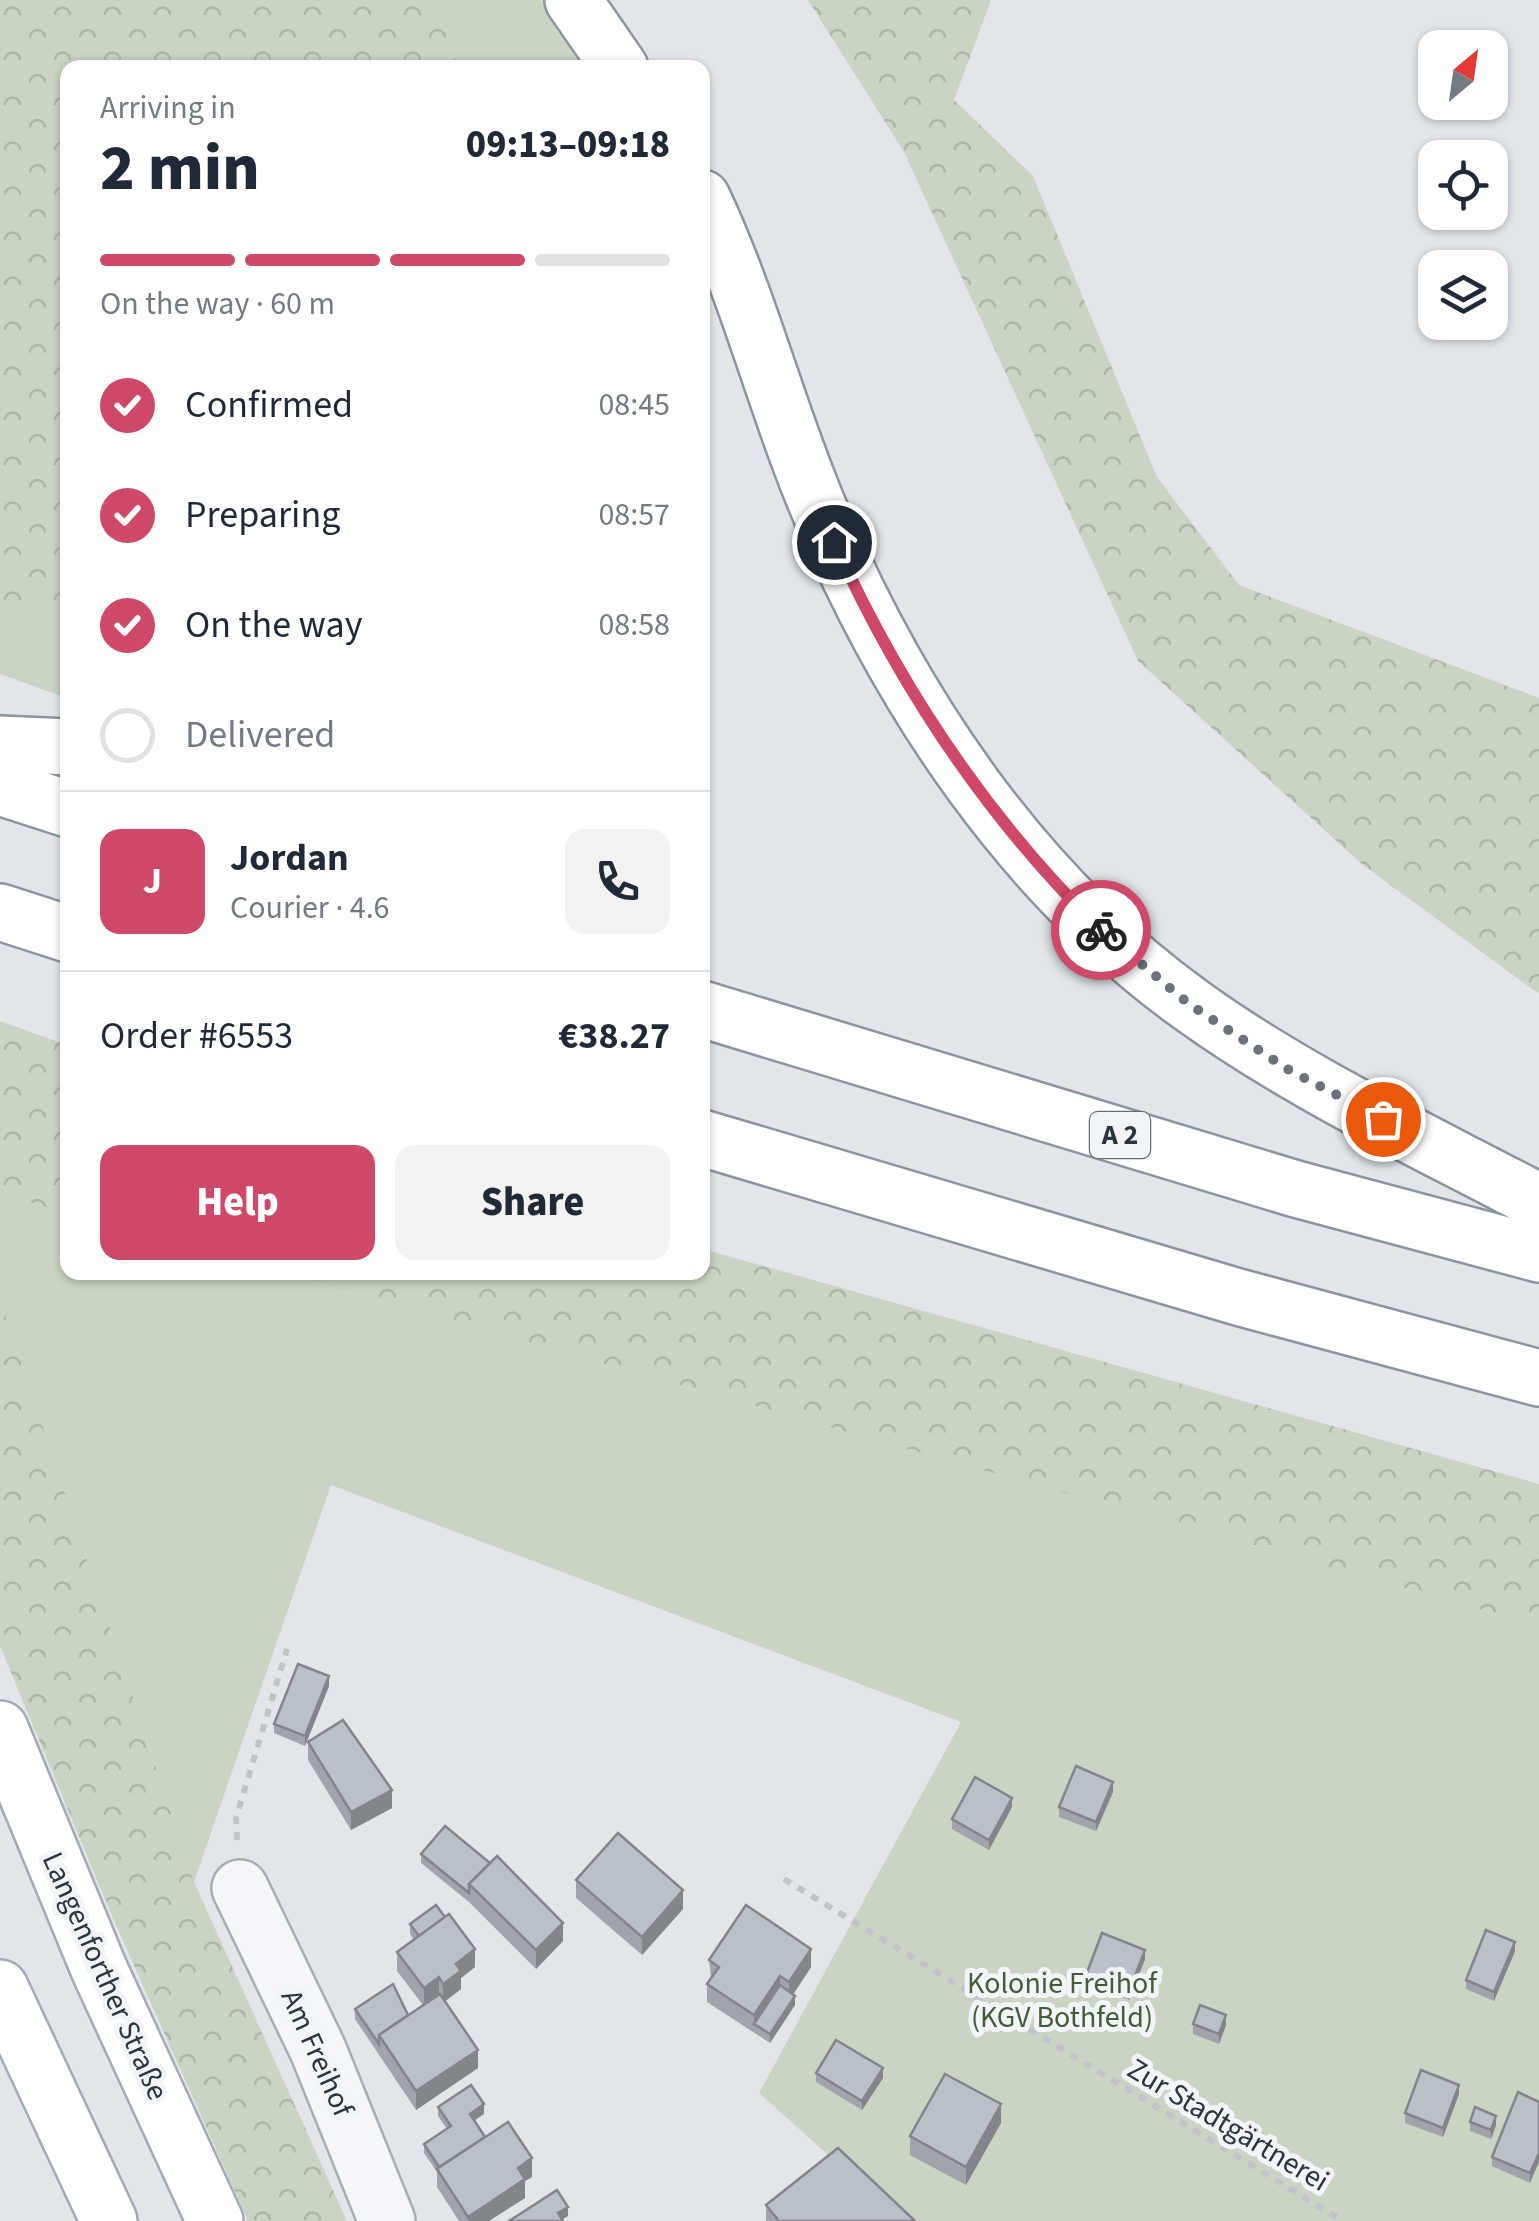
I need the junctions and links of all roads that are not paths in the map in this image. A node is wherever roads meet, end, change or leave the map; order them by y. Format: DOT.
graph roads {
  1 [pos="574,0"];
  2 [pos="615,60"];
  3 [pos="710,217"];
  4 [pos="0,744"];
  5 [pos="60,747"];
  6 [pos="0,787"];
  7 [pos="60,806"];
  8 [pos="0,912"];
  9 [pos="60,931"];
  10 [pos="710,1011"];
  11 [pos="710,1140"];
  12 [pos="1539,1202"];
  13 [pos="1539,1254"];
  14 [pos="1539,1378"];
  15 [pos="0,1730"];
  16 [pos="240,1888"];
  17 [pos="0,1988"];
  18 [pos="109,2221"];
  19 [pos="215,2221"];
  20 [pos="386,2221"];
  1 -- 2 [label="main road"];
  3 -- 12 [label="main road"];
  4 -- 5 [label="main road"];
  6 -- 7 [label="main road"];
  8 -- 9 [label="main road"];
  10 -- 13 [label="main road, A 2"];
  11 -- 14 [label="main road"];
  15 -- 19 [label="main road, Langenforther Straße"];
  16 -- 20 [label="street, Am Freihof"];
  17 -- 18 [label="main road"];
}
